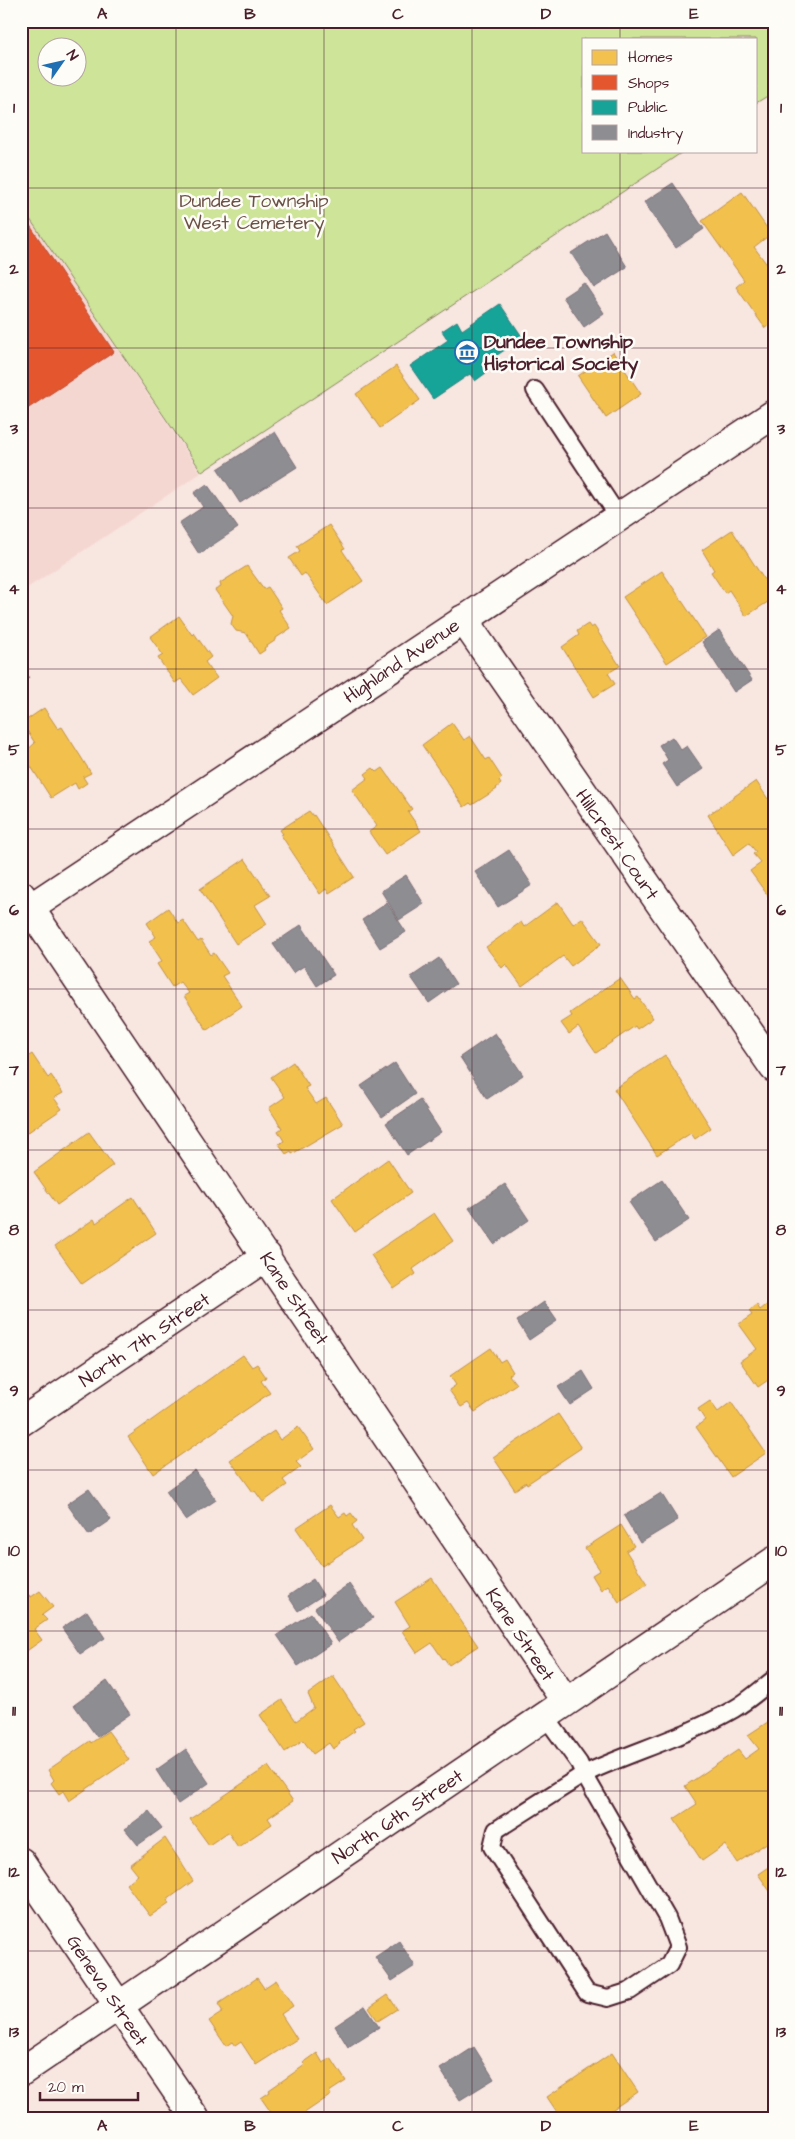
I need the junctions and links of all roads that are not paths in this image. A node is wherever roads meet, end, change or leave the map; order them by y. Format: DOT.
graph roads {
  1 [pos="535,390"];
  2 [pos="774,414"];
  3 [pos="618,516"];
  4 [pos="463,619"];
  5 [pos="26,901"];
  6 [pos="774,1068"];
  7 [pos="266,1256"];
  8 [pos="21,1422"];
  9 [pos="774,1562"];
  10 [pos="774,1679"];
  11 [pos="556,1709"];
  12 [pos="584,1774"];
  13 [pos="21,1862"];
  14 [pos="118,2005"];
  15 [pos="21,2072"];
  16 [pos="195,2118"];
  1 -- 3 [label="lane"];
  2 -- 3 [label="street, Highland Avenue"];
  3 -- 4 [label="street, Highland Avenue"];
  4 -- 5 [label="street, Highland Avenue"];
  4 -- 6 [label="street, Hillcrest Court"];
  5 -- 7 [label="street, Kane Street"];
  7 -- 8 [label="street, North 7th Street"];
  7 -- 11 [label="street, Kane Street"];
  9 -- 11 [label="street, North 6th Street"];
  10 -- 12 [label="lane"];
  11 -- 12 [label="lane"];
  11 -- 14 [label="street, North 6th Street"];
  12 -- 12 [label="lane"];
  13 -- 14 [label="street, Geneva Street"];
  14 -- 15 [label="street, North 6th Street"];
  14 -- 16 [label="street, Geneva Street"];
}
